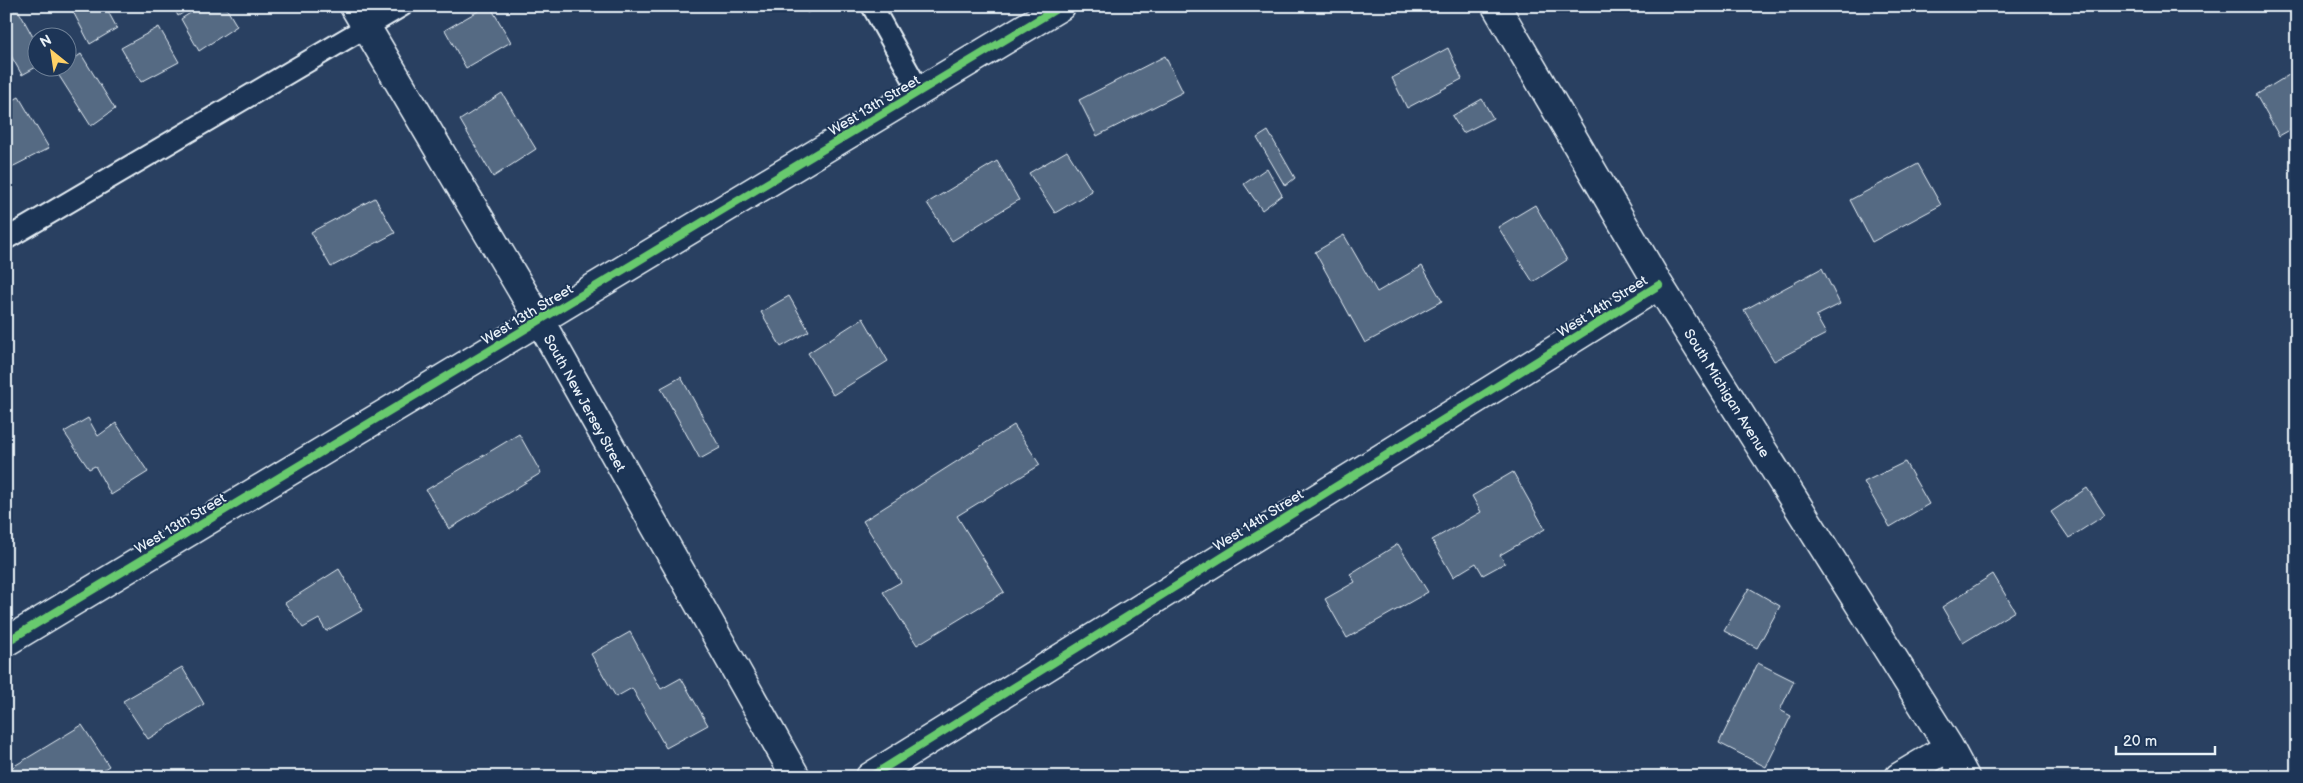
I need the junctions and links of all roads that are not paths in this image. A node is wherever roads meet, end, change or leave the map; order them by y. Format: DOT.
graph roads {
  1 [pos="402,6"];
  2 [pos="872,6"];
  3 [pos="1060,6"];
  4 [pos="1496,6"];
  5 [pos="360,17"];
  6 [pos="920,92"];
  7 [pos="6,239"];
  8 [pos="1659,285"];
  9 [pos="540,321"];
  10 [pos="6,642"];
  11 [pos="1949,747"];
  12 [pos="796,777"];
  13 [pos="870,777"];
  14 [pos="1899,777"];
  15 [pos="1965,777"];
  1 -- 5 [label="lane"];
  2 -- 6 [label="lane"];
  3 -- 6 [label="street, West 13th Street"];
  4 -- 8 [label="street, South Michigan Avenue"];
  5 -- 7 [label="lane"];
  5 -- 9 [label="street, South New Jersey Street"];
  6 -- 9 [label="street, West 13th Street"];
  8 -- 11 [label="street, South Michigan Avenue"];
  8 -- 13 [label="street, West 14th Street"];
  9 -- 10 [label="street, West 13th Street"];
  9 -- 12 [label="street, South New Jersey Street"];
  11 -- 14 [label="street"];
  11 -- 15 [label="street, South Michigan Avenue"];
}
